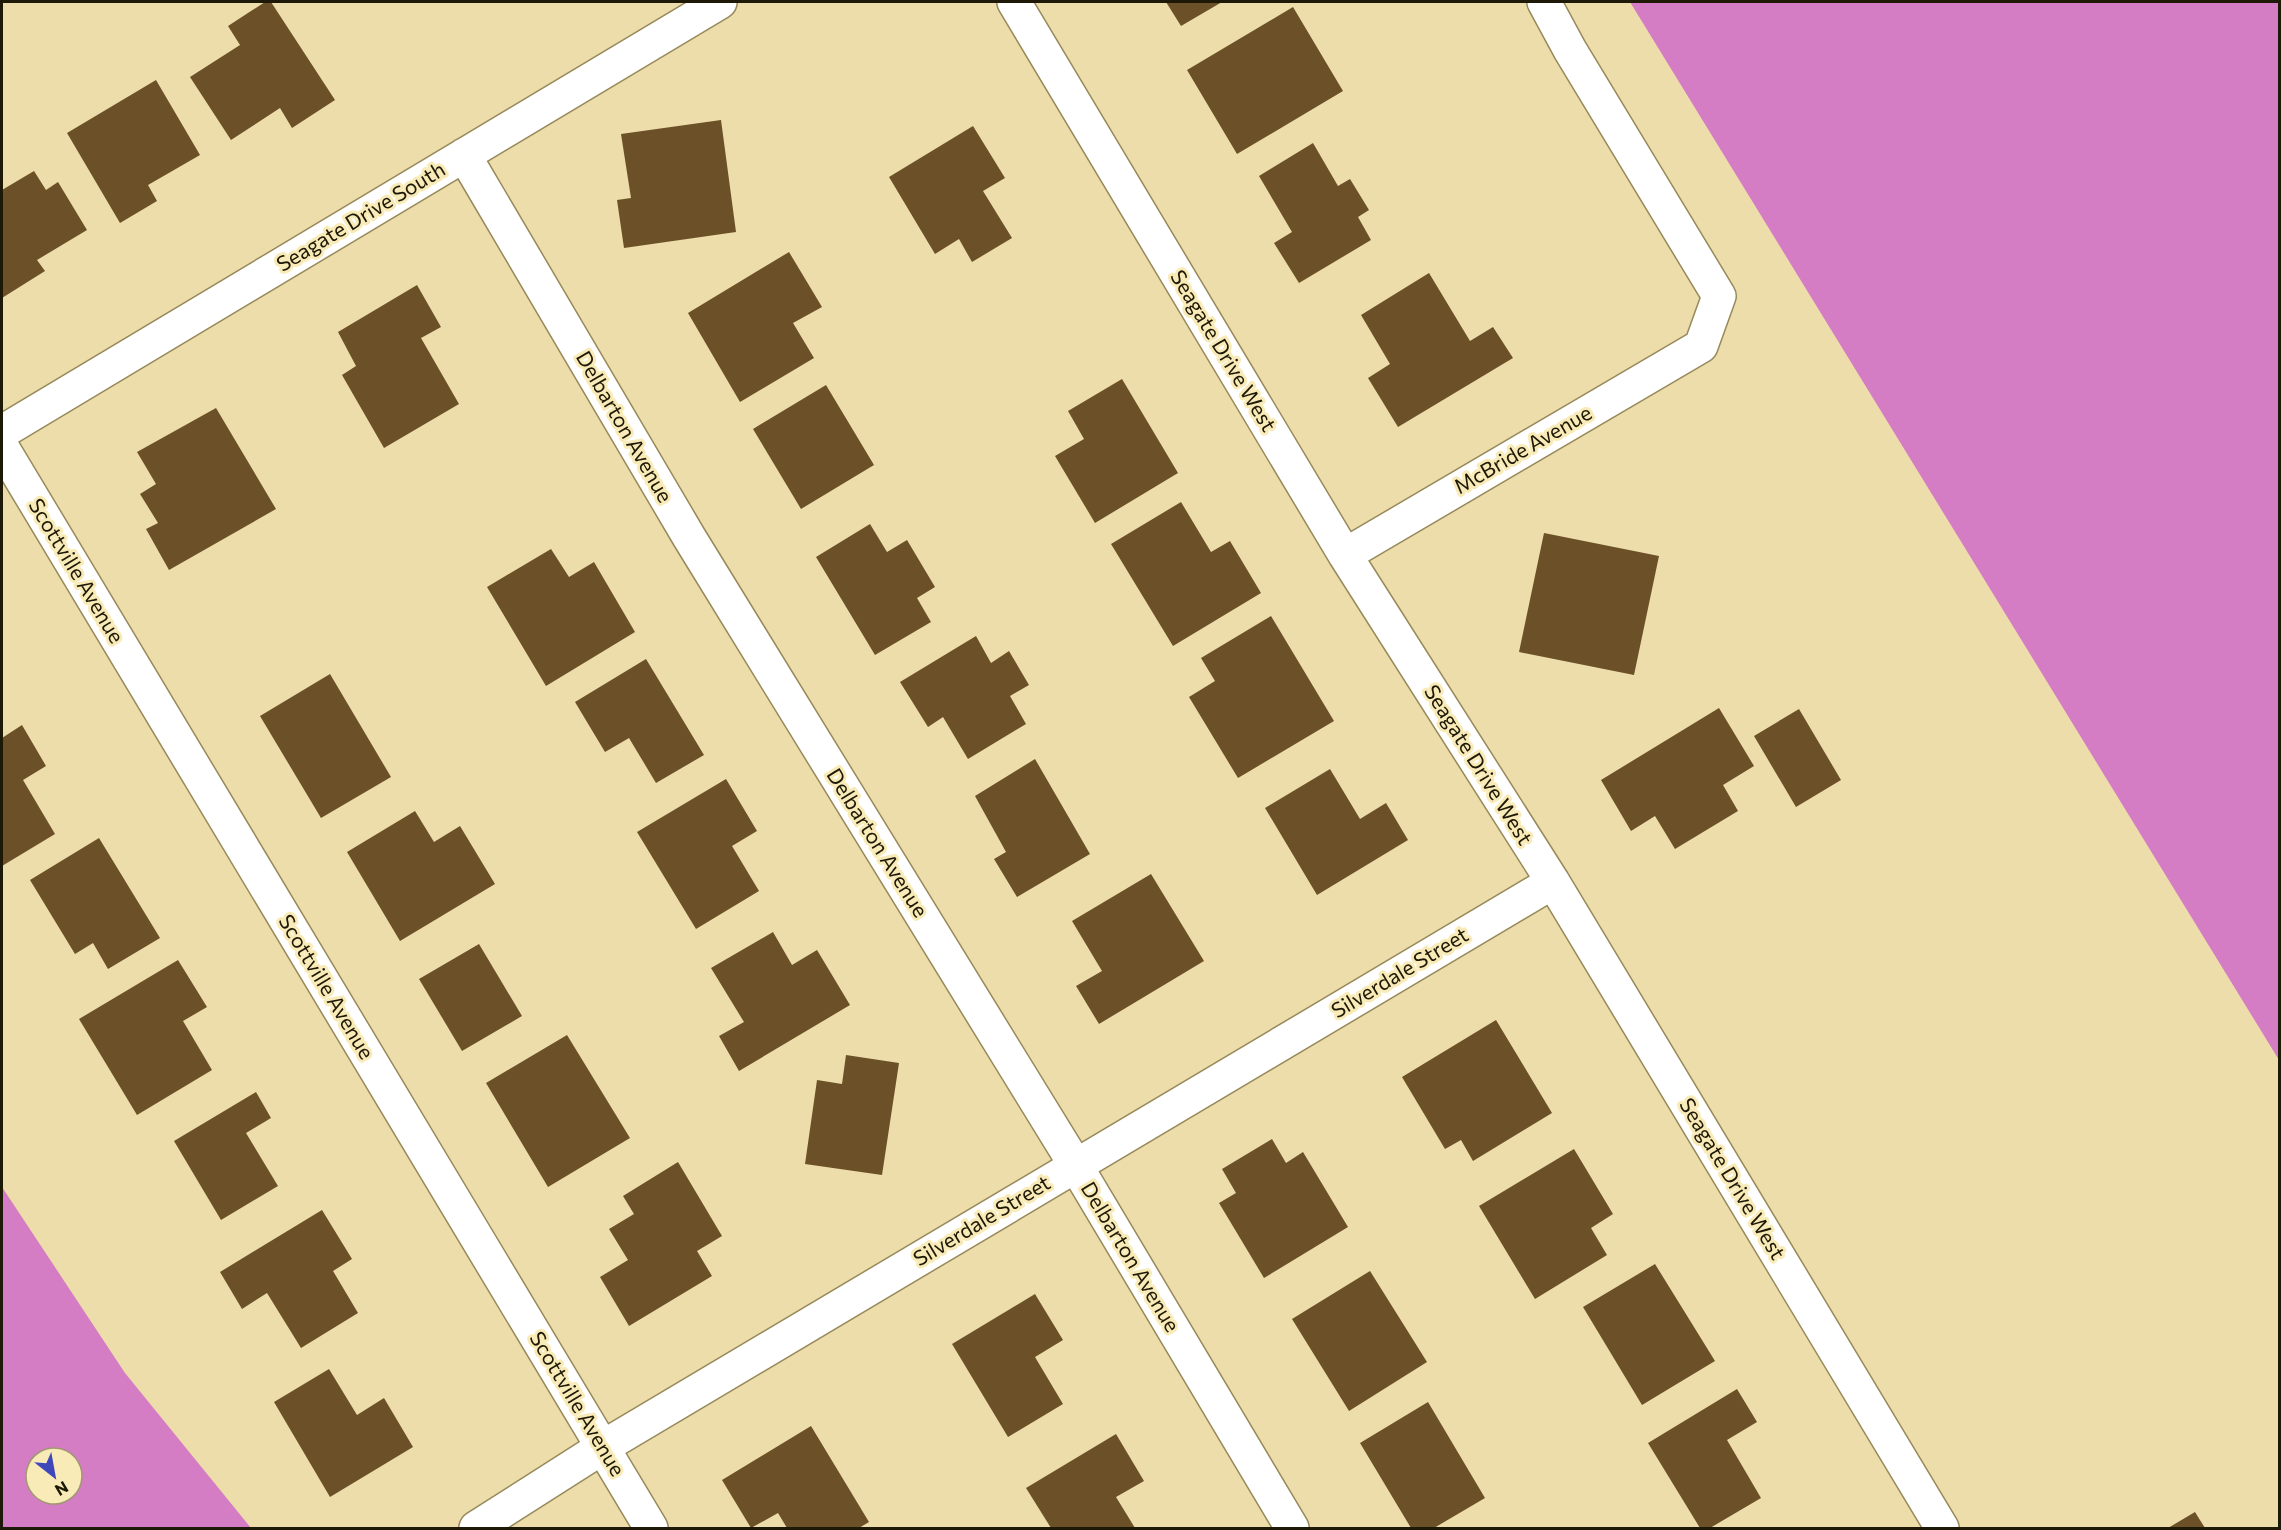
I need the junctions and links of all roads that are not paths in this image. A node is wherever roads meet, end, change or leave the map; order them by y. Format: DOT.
graph roads {
  1 [pos="720,2"];
  2 [pos="1014,2"];
  3 [pos="1544,2"];
  4 [pos="464,155"];
  5 [pos="2,432"];
  6 [pos="2,447"];
  7 [pos="1345,555"];
  8 [pos="1553,882"];
  9 [pos="1076,1166"];
  10 [pos="603,1447"];
  11 [pos="476,1528"];
  12 [pos="651,1528"];
  13 [pos="1292,1528"];
  14 [pos="1941,1528"];
  1 -- 4 [label="street, Seagate Drive South"];
  2 -- 7 [label="street, Seagate Drive West"];
  3 -- 7 [label="street, McBride Avenue"];
  4 -- 5 [label="street, Seagate Drive South"];
  4 -- 9 [label="street, Delbarton Avenue"];
  6 -- 10 [label="street, Scottville Avenue"];
  7 -- 8 [label="street, Seagate Drive West"];
  8 -- 9 [label="street, Silverdale Street"];
  8 -- 14 [label="street, Seagate Drive West"];
  9 -- 10 [label="street, Silverdale Street"];
  9 -- 13 [label="street, Delbarton Avenue"];
  10 -- 11 [label="street, Silverdale Street"];
  10 -- 12 [label="street, Scottville Avenue"];
}
